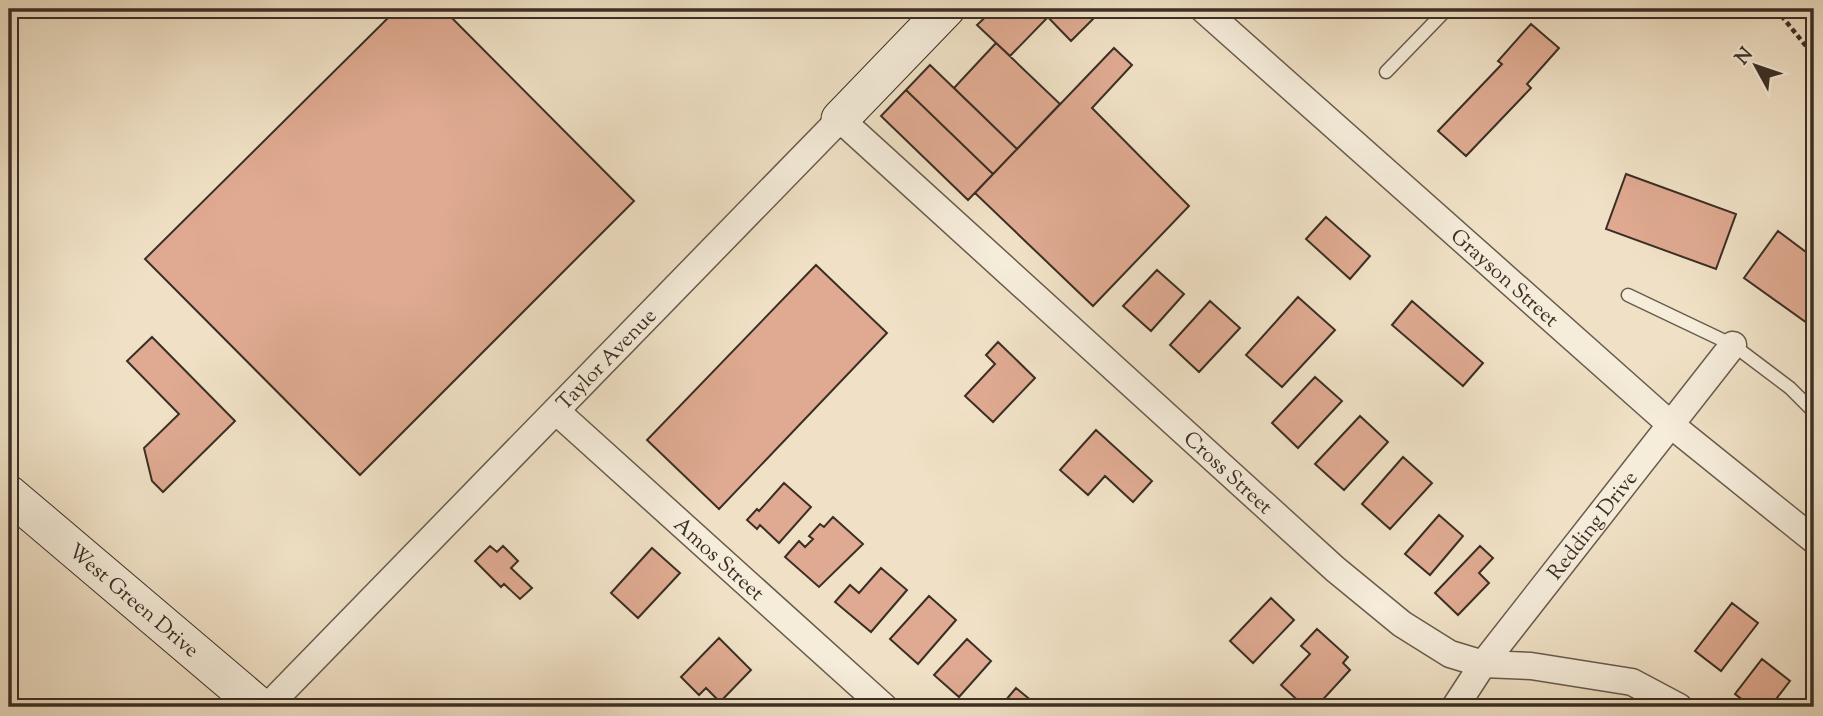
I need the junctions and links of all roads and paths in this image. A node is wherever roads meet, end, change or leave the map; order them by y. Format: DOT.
graph roads {
  1 [pos="946,9"];
  2 [pos="1203,9"];
  3 [pos="1447,9"];
  4 [pos="1776,9"];
  5 [pos="1814,56"];
  6 [pos="1386,72"];
  7 [pos="840,119"];
  8 [pos="1628,295"];
  9 [pos="1733,345"];
  10 [pos="556,411"];
  11 [pos="1814,412"];
  12 [pos="1670,424"];
  13 [pos="9,494"];
  14 [pos="1814,540"];
  15 [pos="1483,664"];
  16 [pos="260,707"];
  17 [pos="267,707"];
  18 [pos="884,707"];
  19 [pos="1455,707"];
  20 [pos="1679,707"];
  1 -- 7 [label="main road, Taylor Avenue"];
  2 -- 12 [label="street, Grayson Street"];
  3 -- 6 [label="lane"];
  4 -- 5 [label="path"];
  7 -- 10 [label="street, Taylor Avenue"];
  7 -- 15 [label="street, Cross Street"];
  8 -- 9 [label="lane"];
  9 -- 11 [label="lane"];
  9 -- 12 [label="street, Redding Drive"];
  10 -- 17 [label="street, Taylor Avenue"];
  10 -- 18 [label="street, Amos Street"];
  12 -- 14 [label="street, Grayson Street"];
  12 -- 15 [label="street, Redding Drive"];
  13 -- 16 [label="main road, West Green Drive"];
  15 -- 19 [label="street, Redding Drive"];
  15 -- 20 [label="street, Cross Street"];
}
